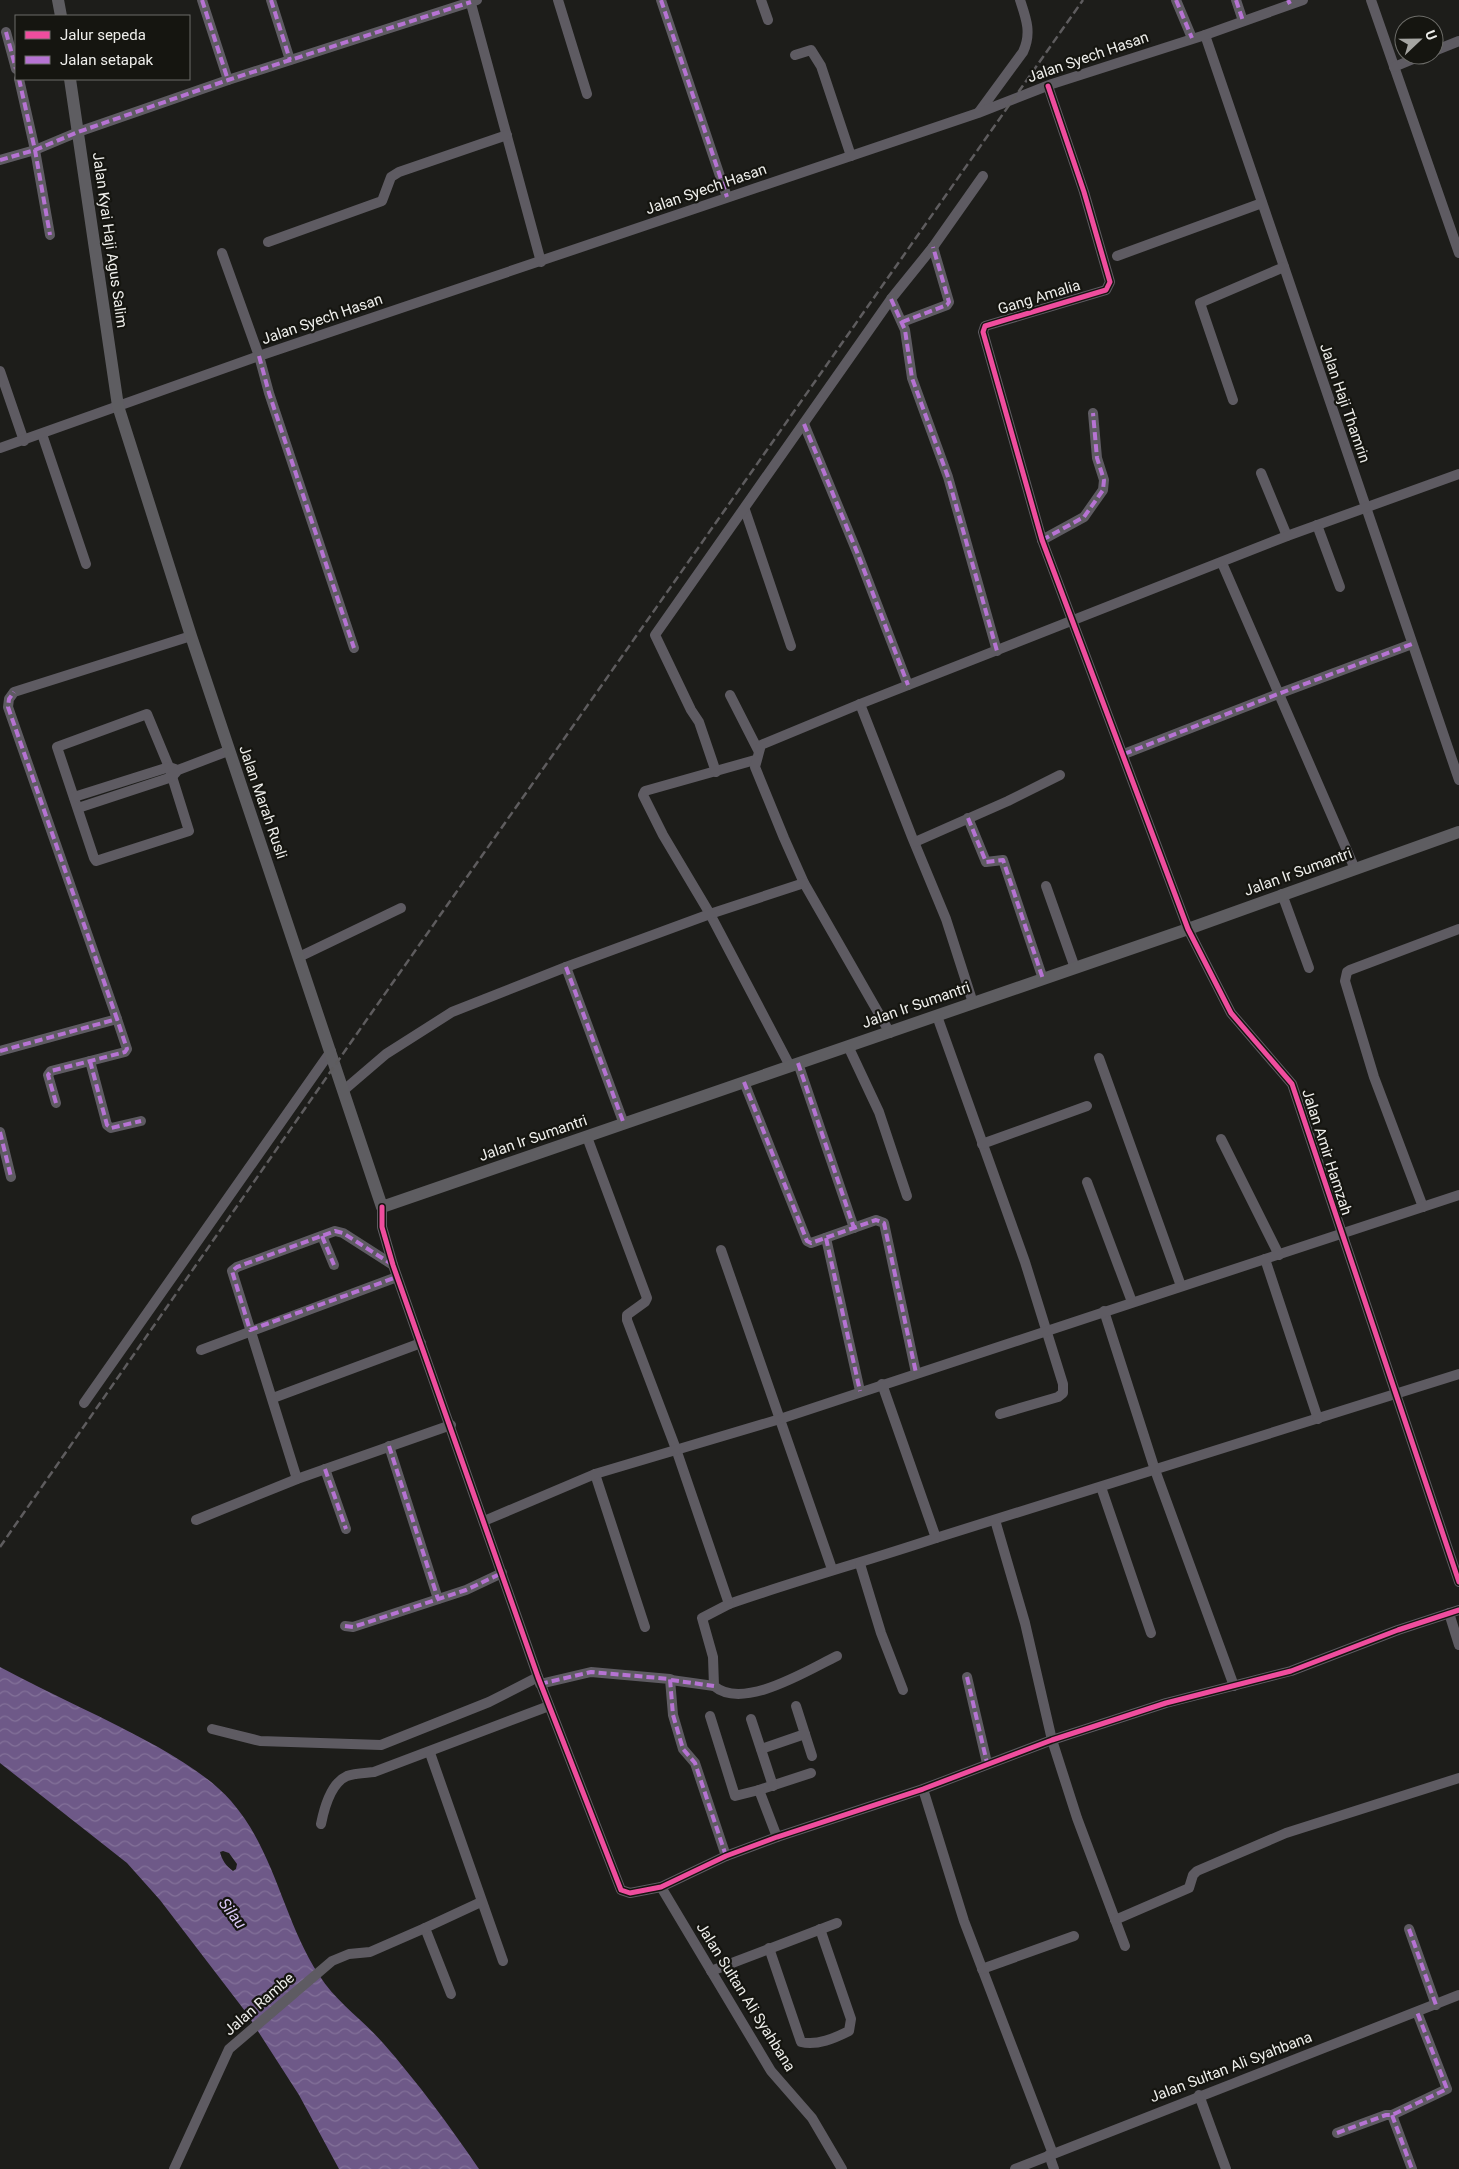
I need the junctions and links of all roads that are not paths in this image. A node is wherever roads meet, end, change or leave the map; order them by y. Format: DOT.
graph roads {
  1 [pos="58,0"];
  2 [pos="202,0"];
  3 [pos="271,0"];
  4 [pos="558,0"];
  5 [pos="660,0"];
  6 [pos="761,0"];
  7 [pos="1020,0"];
  8 [pos="1176,0"];
  9 [pos="1236,0"];
  10 [pos="1303,0"];
  11 [pos="1371,0"];
  12 [pos="473,1"];
  13 [pos="1289,2"];
  14 [pos="61,15"];
  15 [pos="768,20"];
  16 [pos="1243,21"];
  17 [pos="6,32"];
  18 [pos="1205,35"];
  19 [pos="1192,38"];
  20 [pos="1459,41"];
  21 [pos="1444,47"];
  22 [pos="795,55"];
  23 [pos="290,60"];
  24 [pos="15,65"];
  25 [pos="1399,65"];
  26 [pos="1394,67"];
  27 [pos="19,80"];
  28 [pos="70,80"];
  29 [pos="228,80"];
  30 [pos="1048,86"];
  31 [pos="587,94"];
  32 [pos="978,113"];
  33 [pos="78,132"];
  34 [pos="507,135"];
  35 [pos="35,150"];
  36 [pos="851,156"];
  37 [pos="0,160"];
  38 [pos="983,176"];
  39 [pos="727,198"];
  40 [pos="1262,203"];
  41 [pos="50,235"];
  42 [pos="268,242"];
  43 [pos="933,247"];
  44 [pos="222,253"];
  45 [pos="1459,253"];
  46 [pos="1117,256"];
  47 [pos="541,262"];
  48 [pos="1284,268"];
  49 [pos="891,299"];
  50 [pos="902,322"];
  51 [pos="258,356"];
  52 [pos="0,371"];
  53 [pos="1232,400"];
  54 [pos="118,406"];
  55 [pos="1093,413"];
  56 [pos="804,424"];
  57 [pos="42,434"];
  58 [pos="24,441"];
  59 [pos="0,448"];
  60 [pos="1261,473"];
  61 [pos="1459,474"];
  62 [pos="1365,508"];
  63 [pos="745,510"];
  64 [pos="1317,525"];
  65 [pos="1287,536"];
  66 [pos="1042,540"];
  67 [pos="1222,562"];
  68 [pos="86,564"];
  69 [pos="1340,587"];
  70 [pos="1072,622"];
  71 [pos="191,636"];
  72 [pos="1412,644"];
  73 [pos="791,646"];
  74 [pos="354,648"];
  75 [pos="997,651"];
  76 [pos="908,685"];
  77 [pos="1278,694"];
  78 [pos="730,695"];
  79 [pos="860,704"];
  80 [pos="228,750"];
  81 [pos="1124,754"];
  82 [pos="757,755"];
  83 [pos="173,771"];
  84 [pos="716,772"];
  85 [pos="1060,775"];
  86 [pos="1459,780"];
  87 [pos="74,797"];
  88 [pos="78,808"];
  89 [pos="968,818"];
  90 [pos="1459,832"];
  91 [pos="915,842"];
  92 [pos="1355,869"];
  93 [pos="804,883"];
  94 [pos="1046,886"];
  95 [pos="1282,894"];
  96 [pos="401,908"];
  97 [pos="710,914"];
  98 [pos="1188,929"];
  99 [pos="1459,929"];
  100 [pos="299,957"];
  101 [pos="566,967"];
  102 [pos="1075,968"];
  103 [pos="1309,968"];
  104 [pos="1042,978"];
  105 [pos="973,1003"];
  106 [pos="937,1016"];
  107 [pos="117,1019"];
  108 [pos="890,1033"];
  109 [pos="848,1046"];
  110 [pos="0,1051"];
  111 [pos="331,1051"];
  112 [pos="1100,1058"];
  113 [pos="90,1061"];
  114 [pos="794,1064"];
  115 [pos="744,1082"];
  116 [pos="344,1090"];
  117 [pos="56,1103"];
  118 [pos="1087,1106"];
  119 [pos="141,1121"];
  120 [pos="624,1124"];
  121 [pos="0,1132"];
  122 [pos="587,1137"];
  123 [pos="1221,1139"];
  124 [pos="982,1144"];
  125 [pos="11,1177"];
  126 [pos="1087,1182"];
  127 [pos="1459,1195"];
  128 [pos="907,1196"];
  129 [pos="382,1207"];
  130 [pos="1423,1207"];
  131 [pos="854,1228"];
  132 [pos="1342,1234"];
  133 [pos="322,1236"];
  134 [pos="826,1238"];
  135 [pos="721,1250"];
  136 [pos="1279,1255"];
  137 [pos="1265,1259"];
  138 [pos="334,1265"];
  139 [pos="393,1265"];
  140 [pos="397,1277"];
  141 [pos="1182,1286"];
  142 [pos="1132,1302"];
  143 [pos="1104,1311"];
  144 [pos="250,1330"];
  145 [pos="1047,1330"];
  146 [pos="421,1343"];
  147 [pos="201,1350"];
  148 [pos="916,1373"];
  149 [pos="1459,1374"];
  150 [pos="882,1384"];
  151 [pos="860,1391"];
  152 [pos="1396,1394"];
  153 [pos="273,1398"];
  154 [pos="84,1403"];
  155 [pos="1000,1414"];
  156 [pos="780,1419"];
  157 [pos="1318,1419"];
  158 [pos="451,1424"];
  159 [pos="389,1446"];
  160 [pos="676,1449"];
  161 [pos="325,1470"];
  162 [pos="1155,1470"];
  163 [pos="595,1474"];
  164 [pos="297,1479"];
  165 [pos="1101,1487"];
  166 [pos="196,1520"];
  167 [pos="995,1520"];
  168 [pos="484,1521"];
  169 [pos="346,1528"];
  170 [pos="936,1538"];
  171 [pos="860,1564"];
  172 [pos="832,1569"];
  173 [pos="502,1573"];
  174 [pos="1459,1582"];
  175 [pos="438,1600"];
  176 [pos="729,1604"];
  177 [pos="1459,1610"];
  178 [pos="1448,1614"];
  179 [pos="345,1626"];
  180 [pos="645,1627"];
  181 [pos="1151,1634"];
  182 [pos="1459,1645"];
  183 [pos="837,1656"];
  184 [pos="967,1678"];
  185 [pos="539,1680"];
  186 [pos="671,1680"];
  187 [pos="714,1686"];
  188 [pos="1234,1686"];
  189 [pos="903,1690"];
  190 [pos="549,1706"];
  191 [pos="796,1706"];
  192 [pos="710,1716"];
  193 [pos="751,1719"];
  194 [pos="212,1729"];
  195 [pos="805,1734"];
  196 [pos="1052,1740"];
  197 [pos="761,1749"];
  198 [pos="430,1753"];
  199 [pos="812,1756"];
  200 [pos="987,1763"];
  201 [pos="811,1773"];
  202 [pos="1459,1778"];
  203 [pos="773,1786"];
  204 [pos="923,1788"];
  205 [pos="759,1790"];
  206 [pos="320,1824"];
  207 [pos="777,1837"];
  208 [pos="726,1856"];
  209 [pos="661,1887"];
  210 [pos="481,1902"];
  211 [pos="1115,1920"];
  212 [pos="837,1923"];
  213 [pos="425,1928"];
  214 [pos="820,1929"];
  215 [pos="1409,1929"];
  216 [pos="1074,1936"];
  217 [pos="1125,1946"];
  218 [pos="768,1948"];
  219 [pos="503,1961"];
  220 [pos="982,1969"];
  221 [pos="711,1971"];
  222 [pos="451,1994"];
  223 [pos="1459,1996"];
  224 [pos="1436,2005"];
  225 [pos="1417,2012"];
  226 [pos="1200,2095"];
  227 [pos="1392,2115"];
  228 [pos="1337,2133"];
  229 [pos="1051,2155"];
  230 [pos="174,2169"];
  231 [pos="842,2169"];
  232 [pos="1015,2169"];
  233 [pos="1054,2169"];
  234 [pos="1226,2169"];
  235 [pos="1412,2169"];
  1 -- 14 [label="main road"];
  2 -- 29 [label="street"];
  3 -- 23 [label="street"];
  4 -- 31 [label="street"];
  5 -- 39 [label="street"];
  6 -- 15 [label="street"];
  7 -- 32 [label="street"];
  8 -- 19 [label="street"];
  9 -- 16 [label="street"];
  10 -- 13 [label="street, Jalan Syech Hasan"];
  11 -- 26 [label="street"];
  12 -- 23 [label="street"];
  12 -- 34 [label="street"];
  13 -- 16 [label="street, Jalan Syech Hasan"];
  16 -- 18 [label="street, Jalan Syech Hasan"];
  17 -- 24 [label="street"];
  18 -- 19 [label="street, Jalan Syech Hasan"];
  18 -- 40 [label="street, Jalan Haji Thamrin"];
  19 -- 30 [label="street, Jalan Syech Hasan"];
  20 -- 21 [label="street"];
  22 -- 36 [label="street"];
  23 -- 29 [label="street"];
  25 -- 26 [label="street"];
  26 -- 45 [label="street"];
  27 -- 35 [label="street"];
  28 -- 33 [label="main road, Jalan Kyai Haji Agus Salim"];
  29 -- 33 [label="street"];
  30 -- 32 [label="street, Jalan Syech Hasan"];
  30 -- 66 [label="street, Gang Amalia"];
  32 -- 36 [label="street, Jalan Syech Hasan"];
  33 -- 35 [label="street"];
  33 -- 54 [label="main road, Jalan Kyai Haji Agus Salim"];
  34 -- 42 [label="street"];
  34 -- 47 [label="street"];
  35 -- 37 [label="street"];
  35 -- 41 [label="street"];
  36 -- 39 [label="street, Jalan Syech Hasan"];
  38 -- 43 [label="street"];
  39 -- 47 [label="street, Jalan Syech Hasan"];
  40 -- 46 [label="street"];
  40 -- 48 [label="street, Jalan Haji Thamrin"];
  43 -- 49 [label="street"];
  43 -- 50 [label="street"];
  44 -- 51 [label="street"];
  47 -- 51 [label="street, Jalan Syech Hasan"];
  48 -- 53 [label="street"];
  48 -- 62 [label="street, Jalan Haji Thamrin"];
  49 -- 50 [label="street"];
  49 -- 56 [label="street"];
  50 -- 75 [label="street"];
  51 -- 54 [label="street, Jalan Syech Hasan"];
  51 -- 74 [label="street"];
  52 -- 58 [label="street"];
  54 -- 57 [label="street, Jalan Syech Hasan"];
  54 -- 71 [label="main road, Jalan Marah Rusli"];
  55 -- 66 [label="street"];
  56 -- 63 [label="street"];
  56 -- 76 [label="street"];
  57 -- 58 [label="street, Jalan Syech Hasan"];
  57 -- 68 [label="street"];
  58 -- 59 [label="street, Jalan Syech Hasan"];
  60 -- 65 [label="street"];
  61 -- 62 [label="street"];
  62 -- 64 [label="street"];
  62 -- 72 [label="street, Jalan Haji Thamrin"];
  63 -- 73 [label="street"];
  63 -- 84 [label="street"];
  64 -- 65 [label="street"];
  64 -- 69 [label="street"];
  65 -- 67 [label="street"];
  66 -- 70 [label="street, Gang Amalia"];
  67 -- 70 [label="street"];
  67 -- 77 [label="street"];
  70 -- 75 [label="street"];
  70 -- 81 [label="street, Gang Amalia"];
  71 -- 80 [label="main road, Jalan Marah Rusli"];
  71 -- 107 [label="street"];
  72 -- 77 [label="street"];
  72 -- 86 [label="street, Jalan Haji Thamrin"];
  75 -- 76 [label="street"];
  76 -- 79 [label="street"];
  77 -- 81 [label="street"];
  77 -- 92 [label="street"];
  78 -- 82 [label="street"];
  79 -- 82 [label="street"];
  79 -- 91 [label="street"];
  80 -- 83 [label="street"];
  80 -- 100 [label="main road, Jalan Marah Rusli"];
  81 -- 98 [label="street, Jalan Amir Hamzah"];
  82 -- 84 [label="street"];
  82 -- 93 [label="street"];
  83 -- 87 [label="street"];
  83 -- 87 [label="street"];
  83 -- 88 [label="street"];
  83 -- 88 [label="street"];
  84 -- 97 [label="street"];
  85 -- 89 [label="street"];
  87 -- 88 [label="street"];
  89 -- 91 [label="street"];
  89 -- 104 [label="street"];
  90 -- 92 [label="main road, Jalan Ir Sumantri"];
  91 -- 105 [label="street"];
  92 -- 95 [label="main road, Jalan Ir Sumantri"];
  93 -- 97 [label="street"];
  93 -- 108 [label="street"];
  94 -- 102 [label="street"];
  95 -- 98 [label="main road, Jalan Ir Sumantri"];
  95 -- 103 [label="street"];
  96 -- 100 [label="street"];
  97 -- 101 [label="street"];
  97 -- 114 [label="street"];
  98 -- 102 [label="main road, Jalan Ir Sumantri"];
  98 -- 132 [label="street, Jalan Amir Hamzah"];
  99 -- 130 [label="street"];
  100 -- 111 [label="main road, Jalan Marah Rusli"];
  101 -- 116 [label="street"];
  101 -- 120 [label="street"];
  102 -- 104 [label="main road, Jalan Ir Sumantri"];
  104 -- 105 [label="main road, Jalan Ir Sumantri"];
  105 -- 106 [label="main road, Jalan Ir Sumantri"];
  106 -- 108 [label="main road, Jalan Ir Sumantri"];
  106 -- 124 [label="street"];
  107 -- 110 [label="street"];
  107 -- 113 [label="street"];
  108 -- 109 [label="main road, Jalan Ir Sumantri"];
  109 -- 114 [label="main road, Jalan Ir Sumantri"];
  109 -- 128 [label="street"];
  111 -- 116 [label="main road, Jalan Marah Rusli"];
  111 -- 154 [label="street"];
  112 -- 141 [label="street"];
  113 -- 117 [label="street"];
  113 -- 119 [label="street"];
  114 -- 115 [label="main road, Jalan Ir Sumantri"];
  114 -- 131 [label="street"];
  115 -- 120 [label="main road, Jalan Ir Sumantri"];
  115 -- 134 [label="street"];
  116 -- 129 [label="main road, Jalan Marah Rusli"];
  118 -- 124 [label="street"];
  120 -- 122 [label="main road, Jalan Ir Sumantri"];
  121 -- 125 [label="street"];
  122 -- 129 [label="main road, Jalan Ir Sumantri"];
  122 -- 160 [label="street"];
  123 -- 136 [label="street"];
  124 -- 145 [label="street"];
  126 -- 142 [label="street"];
  127 -- 130 [label="street"];
  129 -- 139 [label="street"];
  130 -- 132 [label="street"];
  131 -- 134 [label="street"];
  131 -- 148 [label="street"];
  132 -- 136 [label="street"];
  132 -- 152 [label="street, Jalan Amir Hamzah"];
  133 -- 138 [label="street"];
  133 -- 139 [label="street"];
  133 -- 144 [label="street"];
  134 -- 151 [label="street"];
  135 -- 156 [label="street"];
  136 -- 137 [label="street"];
  137 -- 141 [label="street"];
  137 -- 157 [label="street"];
  139 -- 140 [label="street"];
  140 -- 144 [label="street"];
  140 -- 146 [label="street"];
  141 -- 142 [label="street"];
  142 -- 143 [label="street"];
  143 -- 145 [label="street"];
  143 -- 162 [label="street"];
  144 -- 147 [label="street"];
  144 -- 153 [label="street"];
  145 -- 148 [label="street"];
  145 -- 155 [label="street"];
  146 -- 153 [label="street"];
  146 -- 158 [label="street"];
  148 -- 150 [label="street"];
  149 -- 152 [label="street"];
  150 -- 151 [label="street"];
  150 -- 170 [label="street"];
  151 -- 156 [label="street"];
  152 -- 157 [label="street"];
  152 -- 174 [label="street, Jalan Amir Hamzah"];
  153 -- 164 [label="street"];
  156 -- 160 [label="street"];
  156 -- 172 [label="street"];
  157 -- 162 [label="street"];
  158 -- 159 [label="street"];
  158 -- 168 [label="street"];
  159 -- 161 [label="street"];
  159 -- 175 [label="street"];
  160 -- 163 [label="street"];
  160 -- 176 [label="street"];
  161 -- 164 [label="street"];
  161 -- 169 [label="street"];
  162 -- 165 [label="street"];
  162 -- 188 [label="street"];
  163 -- 168 [label="street"];
  163 -- 180 [label="street"];
  164 -- 166 [label="street"];
  165 -- 167 [label="street"];
  165 -- 181 [label="street"];
  167 -- 170 [label="street"];
  167 -- 196 [label="street"];
  168 -- 173 [label="street"];
  170 -- 171 [label="street"];
  171 -- 172 [label="street"];
  171 -- 189 [label="street"];
  172 -- 176 [label="street"];
  173 -- 175 [label="street"];
  173 -- 185 [label="street"];
  175 -- 179 [label="street"];
  176 -- 187 [label="street"];
  177 -- 178 [label="street"];
  178 -- 182 [label="street"];
  178 -- 188 [label="street"];
  183 -- 187 [label="street"];
  184 -- 200 [label="street"];
  185 -- 186 [label="street"];
  185 -- 190 [label="street"];
  185 -- 194 [label="street"];
  186 -- 187 [label="street"];
  186 -- 208 [label="street"];
  188 -- 196 [label="street"];
  190 -- 198 [label="street"];
  190 -- 209 [label="street"];
  191 -- 195 [label="street"];
  192 -- 205 [label="street"];
  193 -- 197 [label="street"];
  195 -- 197 [label="street"];
  195 -- 199 [label="street"];
  196 -- 200 [label="street"];
  196 -- 211 [label="street"];
  197 -- 203 [label="street"];
  198 -- 206 [label="street"];
  198 -- 210 [label="street"];
  200 -- 204 [label="street"];
  201 -- 203 [label="street"];
  202 -- 211 [label="street"];
  203 -- 205 [label="street"];
  204 -- 207 [label="street"];
  204 -- 220 [label="street"];
  205 -- 207 [label="street"];
  207 -- 208 [label="street"];
  208 -- 209 [label="street"];
  209 -- 221 [label="street, Jalan Sultan Ali Syahbana"];
  210 -- 213 [label="street, Jalan Rambe"];
  210 -- 219 [label="street"];
  211 -- 217 [label="street"];
  212 -- 214 [label="street"];
  213 -- 222 [label="street"];
  213 -- 230 [label="street, Jalan Rambe"];
  214 -- 218 [label="street"];
  214 -- 218 [label="street"];
  215 -- 224 [label="street"];
  216 -- 220 [label="street"];
  218 -- 221 [label="street"];
  220 -- 229 [label="street"];
  221 -- 231 [label="street, Jalan Sultan Ali Syahbana"];
  223 -- 224 [label="street, Jalan Sultan Ali Syahbana"];
  224 -- 225 [label="street, Jalan Sultan Ali Syahbana"];
  225 -- 226 [label="street, Jalan Sultan Ali Syahbana"];
  225 -- 227 [label="street"];
  226 -- 229 [label="street, Jalan Sultan Ali Syahbana"];
  226 -- 234 [label="street"];
  227 -- 228 [label="street"];
  227 -- 235 [label="street"];
  229 -- 232 [label="street, Jalan Sultan Ali Syahbana"];
  229 -- 233 [label="street"];
}
